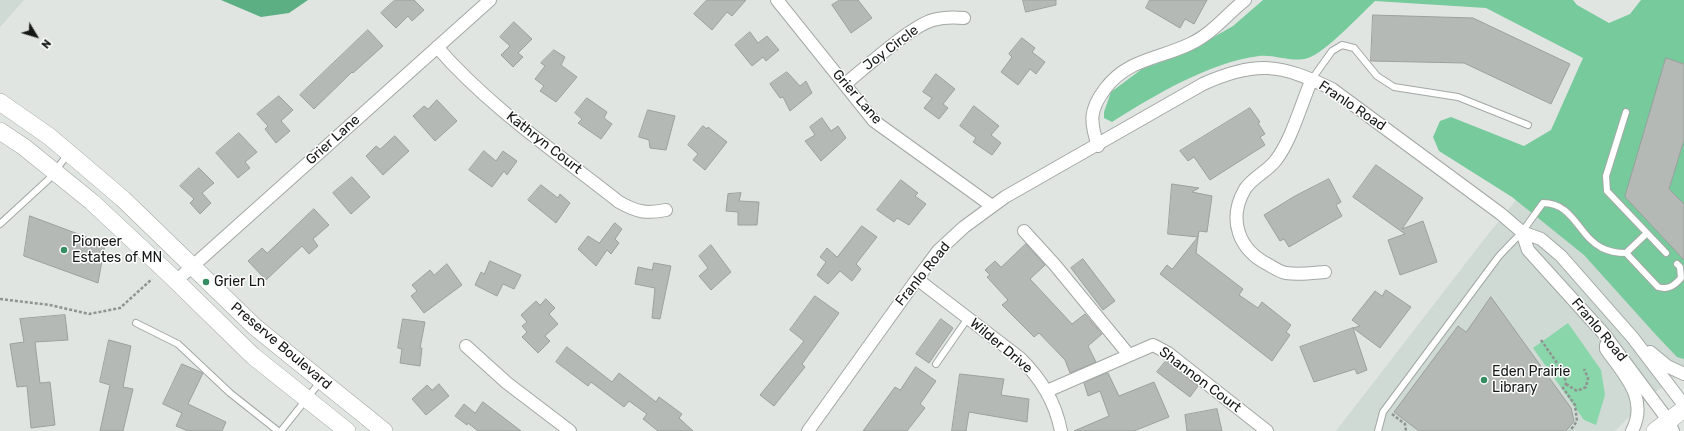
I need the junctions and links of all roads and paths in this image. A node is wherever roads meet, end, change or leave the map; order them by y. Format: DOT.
graph roads {
  1 [pos="490,0"];
  2 [pos="777,0"];
  3 [pos="1245,0"];
  4 [pos="964,18"];
  5 [pos="437,47"];
  6 [pos="1312,79"];
  7 [pos="845,84"];
  8 [pos="0,102"];
  9 [pos="1626,112"];
  10 [pos="1528,125"];
  11 [pos="0,130"];
  12 [pos="1098,146"];
  13 [pos="69,153"];
  14 [pos="55,172"];
  15 [pos="992,206"];
  16 [pos="666,210"];
  17 [pos="0,224"];
  18 [pos="1024,231"];
  19 [pos="1522,232"];
  20 [pos="1647,233"];
  21 [pos="1626,253"];
  22 [pos="1666,253"];
  23 [pos="1676,264"];
  24 [pos="193,266"];
  25 [pos="1325,272"];
  26 [pos="155,276"];
  27 [pos="917,279"];
  28 [pos="176,281"];
  29 [pos="0,299"];
  30 [pos="968,318"];
  31 [pos="136,323"];
  32 [pos="1604,334"];
  33 [pos="1633,338"];
  34 [pos="1541,340"];
  35 [pos="466,346"];
  36 [pos="1129,355"];
  37 [pos="936,364"];
  38 [pos="1584,369"];
  39 [pos="1684,374"];
  40 [pos="321,380"];
  41 [pos="1566,384"];
  42 [pos="1047,391"];
  43 [pos="306,399"];
  44 [pos="1684,405"];
  45 [pos="1684,409"];
  46 [pos="1392,414"];
  47 [pos="1670,426"];
  48 [pos="280,431"];
  49 [pos="346,431"];
  50 [pos="384,431"];
  51 [pos="570,431"];
  52 [pos="808,431"];
  53 [pos="1061,431"];
  54 [pos="1267,431"];
  55 [pos="1378,431"];
  56 [pos="1406,431"];
  57 [pos="1570,431"];
  58 [pos="1632,431"];
  59 [pos="1655,431"];
  1 -- 5 [label="street, Grier Lane"];
  2 -- 7 [label="street, Grier Lane"];
  3 -- 12 [label="street"];
  4 -- 7 [label="street, Joy Circle"];
  5 -- 16 [label="street, Kathryn Court"];
  5 -- 24 [label="street, Grier Lane"];
  6 -- 10 [label="lane"];
  6 -- 12 [label="street, Franlo Road"];
  6 -- 19 [label="street, Franlo Road"];
  6 -- 25 [label="street"];
  7 -- 15 [label="street, Grier Lane"];
  8 -- 13 [label="street, Preserve Boulevard"];
  9 -- 20 [label="lane"];
  11 -- 14 [label="street, Preserve Boulevard"];
  12 -- 15 [label="street, Franlo Road"];
  13 -- 14 [label="lane"];
  13 -- 24 [label="street, Preserve Boulevard"];
  14 -- 17 [label="lane"];
  14 -- 28 [label="street, Preserve Boulevard"];
  15 -- 27 [label="street, Franlo Road"];
  18 -- 36 [label="street"];
  19 -- 21 [label="lane"];
  19 -- 32 [label="street, Franlo Road"];
  19 -- 33 [label="street, Franlo Road"];
  19 -- 55 [label="lane"];
  20 -- 21 [label="lane"];
  20 -- 22 [label="lane"];
  21 -- 23 [label="lane"];
  24 -- 28 [label="street, Grier Lane"];
  24 -- 40 [label="street, Preserve Boulevard"];
  26 -- 29 [label="path"];
  27 -- 30 [label="street, Wilder Drive"];
  27 -- 52 [label="street, Franlo Road"];
  28 -- 43 [label="street, Preserve Boulevard"];
  30 -- 37 [label="lane"];
  30 -- 42 [label="street, Wilder Drive"];
  31 -- 48 [label="lane"];
  32 -- 47 [label="street, Franlo Road"];
  32 -- 58 [label="street"];
  33 -- 39 [label="street"];
  33 -- 44 [label="street, Franlo Road"];
  34 -- 41 [label="path"];
  35 -- 51 [label="street"];
  36 -- 42 [label="street, Shannon Court"];
  36 -- 54 [label="street, Shannon Court"];
  38 -- 41 [label="path"];
  40 -- 43 [label="lane"];
  40 -- 50 [label="street, Preserve Boulevard"];
  41 -- 57 [label="path"];
  42 -- 53 [label="street, Wilder Drive"];
  43 -- 48 [label="lane"];
  43 -- 49 [label="street, Preserve Boulevard"];
  45 -- 47 [label="street"];
  46 -- 56 [label="path"];
  47 -- 59 [label="street"];
}
